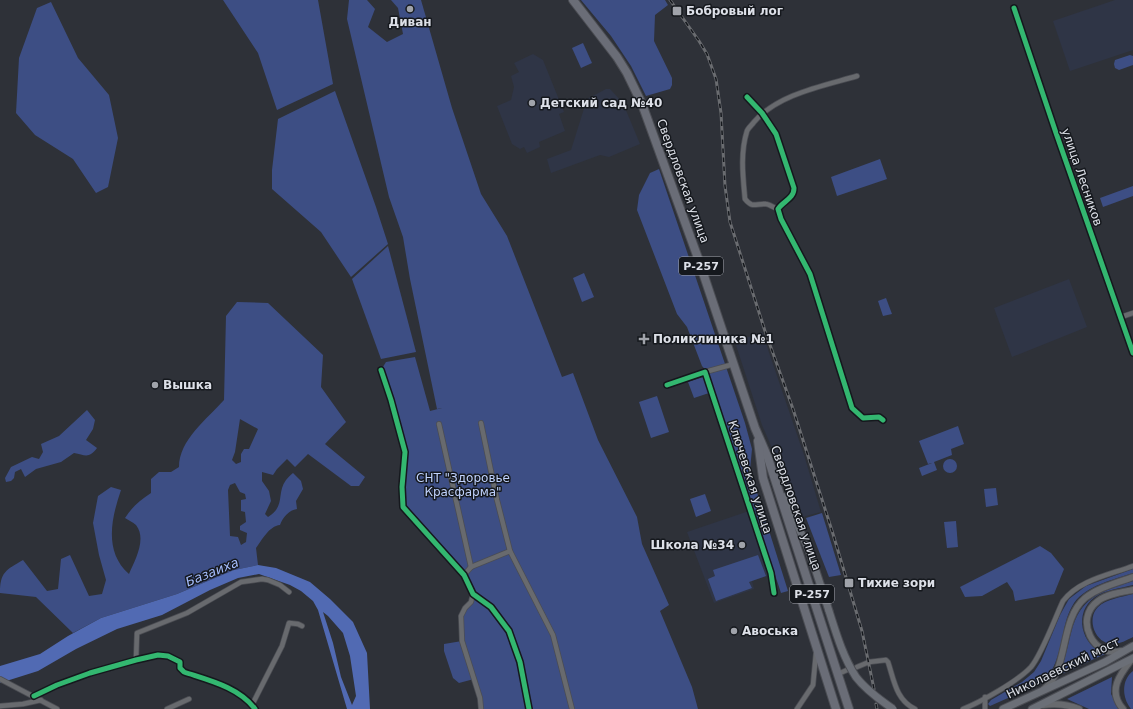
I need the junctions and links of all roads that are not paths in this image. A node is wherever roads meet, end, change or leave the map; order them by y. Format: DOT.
graph roads {
  1 [pos="573,0"];
  2 [pos="1014,8"];
  3 [pos="857,76"];
  4 [pos="747,97"];
  5 [pos="762,113"];
  6 [pos="778,209"];
  7 [pos="1133,313"];
  8 [pos="1121,317"];
  9 [pos="1133,353"];
  10 [pos="734,364"];
  11 [pos="381,370"];
  12 [pos="703,373"];
  13 [pos="667,385"];
  14 [pos="883,420"];
  15 [pos="481,423"];
  16 [pos="439,424"];
  17 [pos="756,430"];
  18 [pos="775,479"];
  19 [pos="510,551"];
  20 [pos="1133,566"];
  21 [pos="472,567"];
  22 [pos="464,575"];
  23 [pos="1133,577"];
  24 [pos="1133,590"];
  25 [pos="289,592"];
  26 [pos="774,593"];
  27 [pos="473,594"];
  28 [pos="302,626"];
  29 [pos="817,648"];
  30 [pos="1131,648"];
  31 [pos="1133,658"];
  32 [pos="136,660"];
  33 [pos="857,667"];
  34 [pos="847,670"];
  35 [pos="838,674"];
  36 [pos="0,678"];
  37 [pos="1036,694"];
  38 [pos="34,696"];
  39 [pos="985,698"];
  40 [pos="189,699"];
  41 [pos="41,700"];
  42 [pos="1040,705"];
  43 [pos="0,706"];
  44 [pos="254,707"];
  45 [pos="57,709"];
  46 [pos="166,709"];
  47 [pos="481,709"];
  48 [pos="529,709"];
  49 [pos="572,709"];
  50 [pos="797,709"];
  51 [pos="836,709"];
  52 [pos="850,709"];
  53 [pos="893,709"];
  54 [pos="915,709"];
  55 [pos="963,709"];
  56 [pos="985,709"];
  57 [pos="1002,709"];
  58 [pos="1032,709"];
  59 [pos="1079,709"];
  60 [pos="1123,709"];
  1 -- 10 [label="highway, Свердловская улица / Р-257"];
  2 -- 8 [label="street, улица Лесников"];
  3 -- 5 [label="street"];
  4 -- 5 [label="street"];
  5 -- 6 [label="street"];
  5 -- 6 [label="street"];
  6 -- 14 [label="street"];
  7 -- 8 [label="street"];
  8 -- 9 [label="street, улица Лесников"];
  10 -- 12 [label="street"];
  10 -- 17 [label="highway, Свердловская улица / Р-257"];
  11 -- 22 [label="street"];
  12 -- 13 [label="street"];
  12 -- 26 [label="street, Ключевская улица"];
  15 -- 19 [label="street"];
  16 -- 21 [label="street"];
  17 -- 18 [label="highway, Свердловская улица / Р-257"];
  17 -- 29 [label="highway, Свердловская улица / Р-257"];
  18 -- 35 [label="highway, Свердловская улица / Р-257"];
  18 -- 53 [label="main road, bridge"];
  19 -- 21 [label="street"];
  19 -- 49 [label="street"];
  20 -- 39 [label="street"];
  21 -- 22 [label="street"];
  22 -- 27 [label="street"];
  23 -- 37 [label="main road"];
  24 -- 30 [label="main road"];
  25 -- 32 [label="street"];
  27 -- 47 [label="street"];
  27 -- 48 [label="street"];
  28 -- 44 [label="street"];
  29 -- 50 [label="street"];
  29 -- 51 [label="highway, Свердловская улица / Р-257"];
  30 -- 37 [label="main road, Николаевский мост"];
  31 -- 42 [label="main road, Николаевский мост"];
  31 -- 60 [label="main road"];
  32 -- 38 [label="street"];
  32 -- 44 [label="street"];
  33 -- 54 [label="street"];
  34 -- 35 [label="street"];
  35 -- 52 [label="highway, Свердловская улица / Р-257"];
  36 -- 38 [label="street"];
  37 -- 57 [label="main road, Николаевский мост"];
  38 -- 41 [label="street"];
  39 -- 55 [label="street"];
  39 -- 56 [label="street"];
  40 -- 46 [label="street"];
  41 -- 43 [label="street"];
  41 -- 45 [label="street"];
  42 -- 58 [label="main road, Николаевский мост"];
  42 -- 59 [label="main road"];
}
